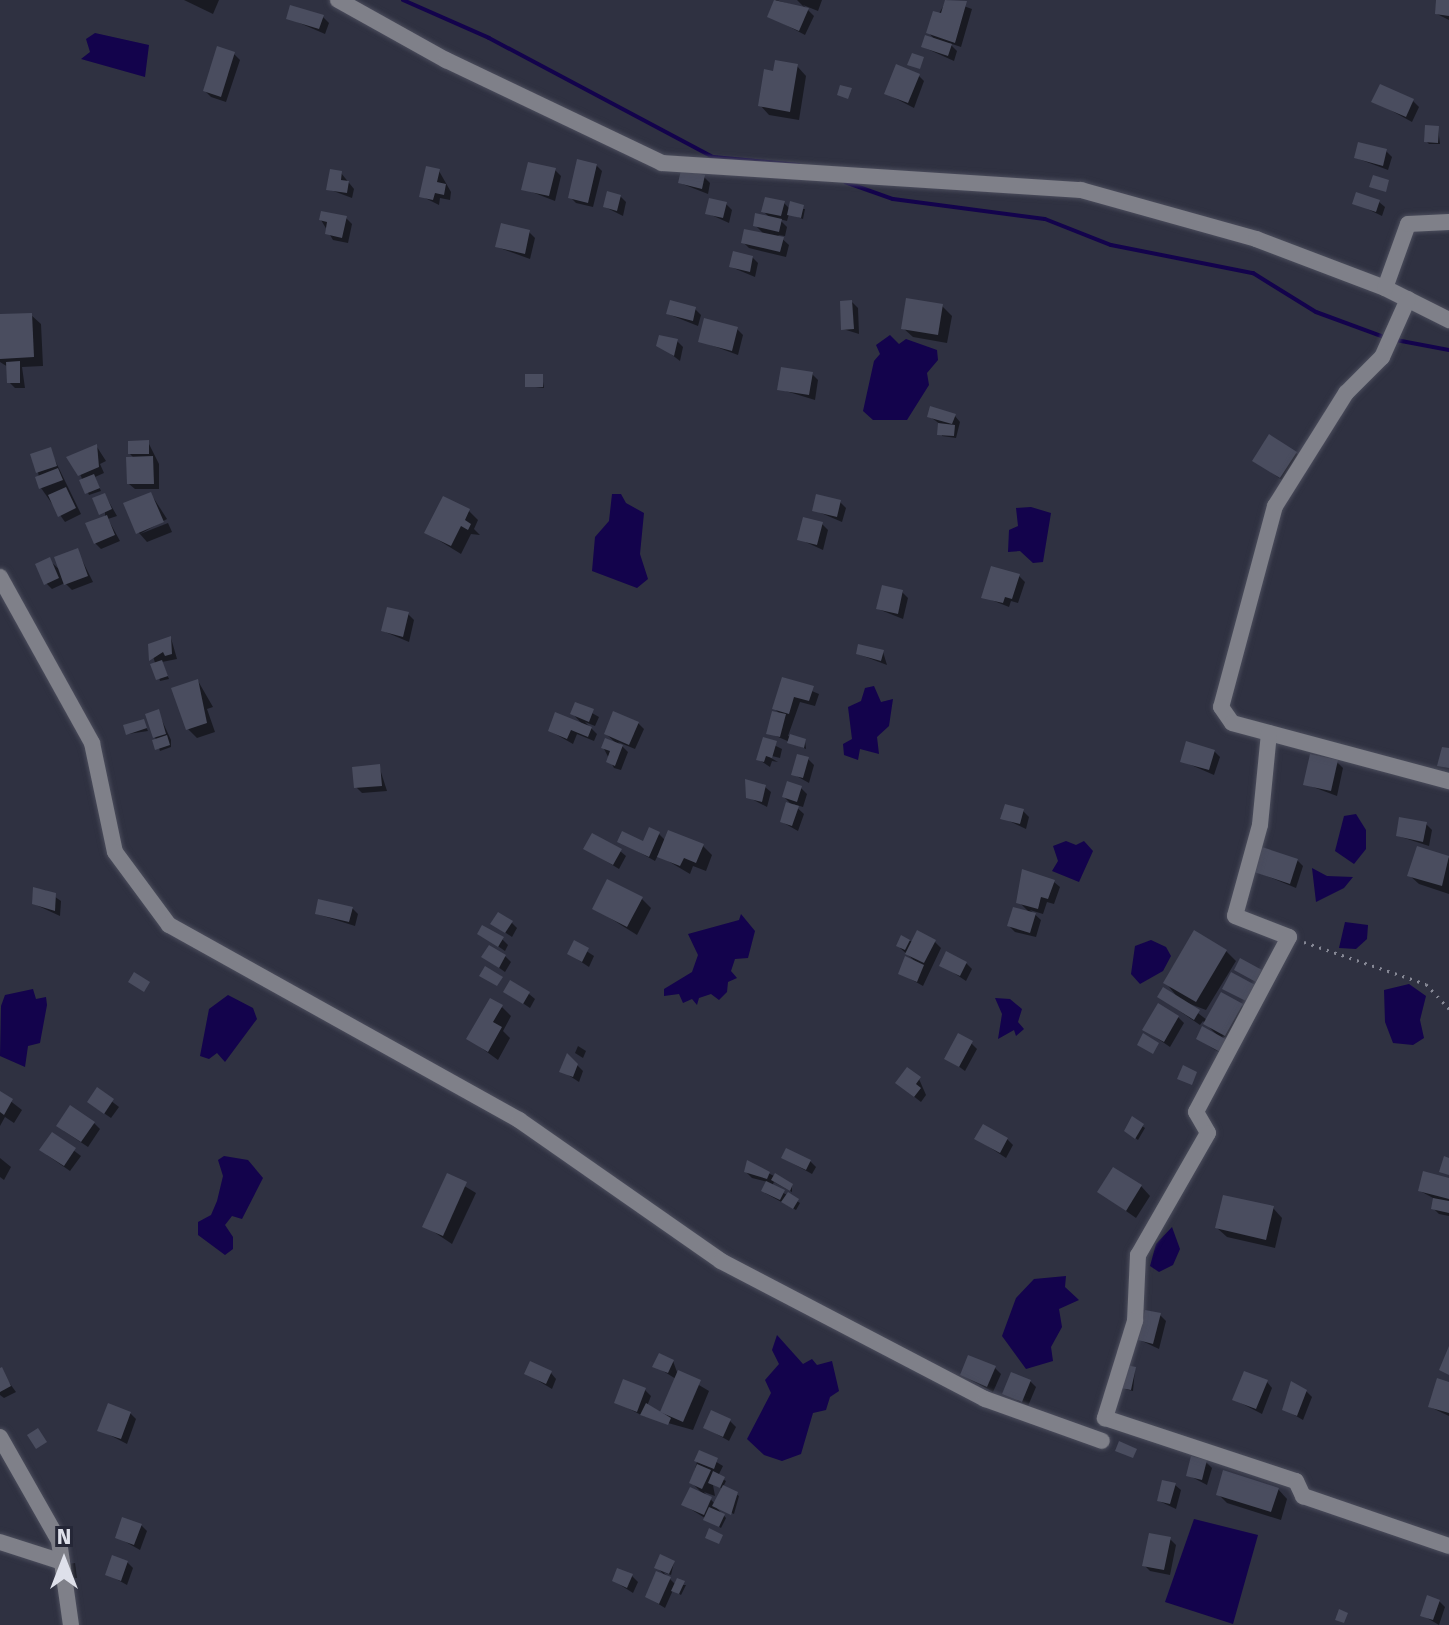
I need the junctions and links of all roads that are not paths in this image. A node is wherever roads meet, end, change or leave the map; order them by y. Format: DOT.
graph roads {
  1 [pos="338,0"];
  2 [pos="1449,222"];
  3 [pos="1385,288"];
  4 [pos="1408,299"];
  5 [pos="1449,320"];
  6 [pos="0,577"];
  7 [pos="1269,733"];
  8 [pos="1449,781"];
  9 [pos="0,1437"];
  10 [pos="1102,1441"];
  11 [pos="0,1542"];
  12 [pos="1449,1546"];
  13 [pos="62,1562"];
  14 [pos="71,1625"];
  1 -- 3 [label="street"];
  2 -- 3 [label="street"];
  3 -- 4 [label="street"];
  4 -- 5 [label="street"];
  4 -- 7 [label="street"];
  6 -- 10 [label="street"];
  7 -- 8 [label="street"];
  7 -- 12 [label="street"];
  9 -- 13 [label="street"];
  11 -- 13 [label="street"];
  13 -- 14 [label="street"];
}
